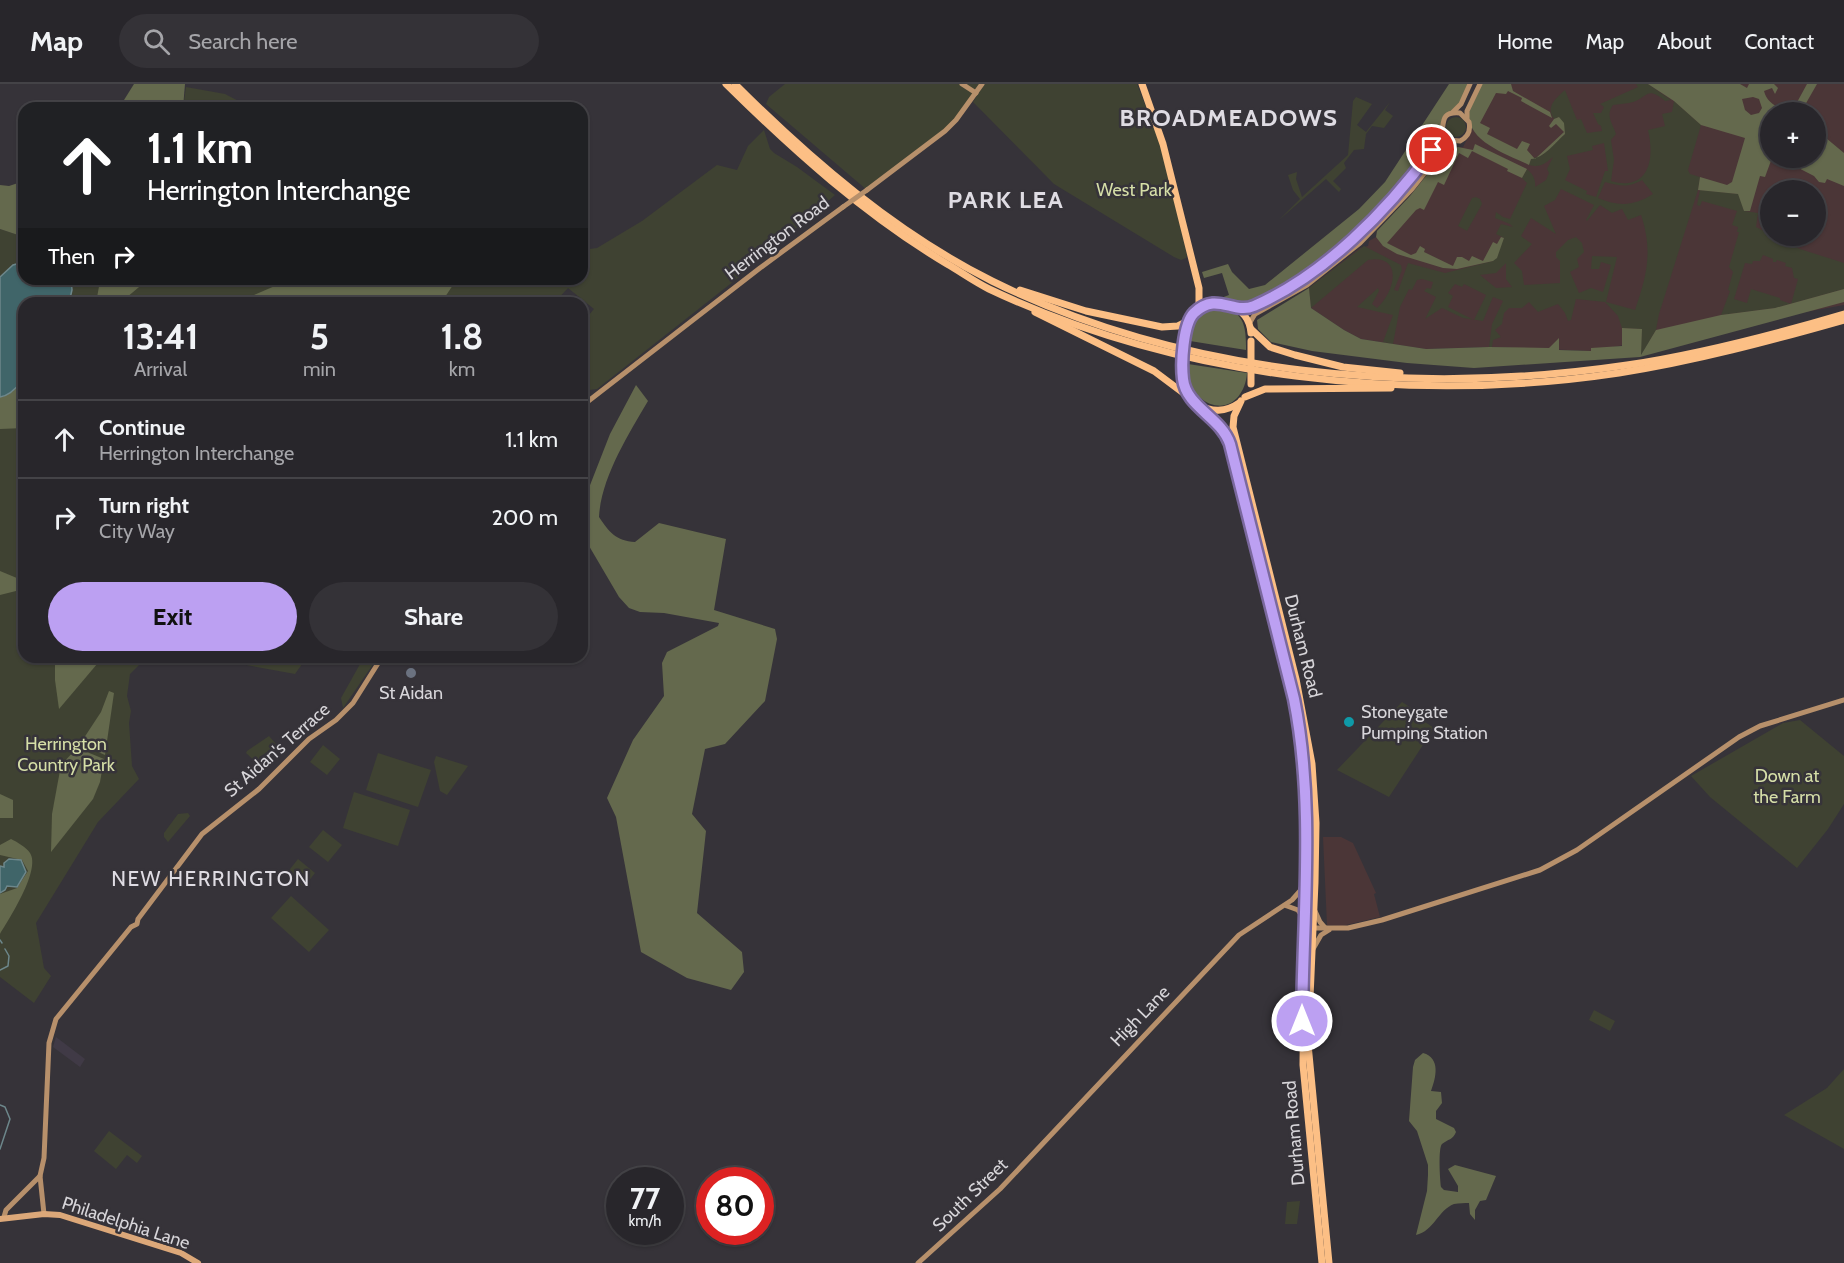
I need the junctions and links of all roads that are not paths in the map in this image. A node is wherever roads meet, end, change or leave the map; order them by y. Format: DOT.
graph roads {
  1 [pos="726,84"];
  2 [pos="735,84"];
  3 [pos="962,84"];
  4 [pos="982,84"];
  5 [pos="1142,84"];
  6 [pos="1470,84"];
  7 [pos="1480,84"];
  8 [pos="976,93"];
  9 [pos="1452,113"];
  10 [pos="1467,118"];
  11 [pos="1443,133"];
  12 [pos="1456,141"];
  13 [pos="990,279"];
  14 [pos="987,288"];
  15 [pos="1199,288"];
  16 [pos="1215,303"];
  17 [pos="1234,306"];
  18 [pos="1193,314"];
  19 [pos="1844,314"];
  20 [pos="1844,320"];
  21 [pos="1188,321"];
  22 [pos="1250,326"];
  23 [pos="1459,382"];
  24 [pos="1190,398"];
  25 [pos="1243,399"];
  26 [pos="588,401"];
  27 [pos="1202,407"];
  28 [pos="378,663"];
  29 [pos="1844,700"];
  30 [pos="1305,877"];
  31 [pos="1305,897"];
  32 [pos="1287,906"];
  33 [pos="1277,910"];
  34 [pos="1315,911"];
  35 [pos="1305,920"];
  36 [pos="1314,928"];
  37 [pos="1328,929"];
  38 [pos="1304,938"];
  39 [pos="1313,949"];
  40 [pos="1034,1153"];
  41 [pos="40,1176"];
  42 [pos="44,1214"];
  43 [pos="2,1218"];
  44 [pos="198,1263"];
  45 [pos="918,1263"];
  46 [pos="1322,1263"];
  47 [pos="1329,1263"];
  1 -- 14 [label="highway"];
  2 -- 13 [label="highway"];
  3 -- 8 [label="main road"];
  4 -- 8 [label="main road, Herrington Road"];
  5 -- 15 [label="highway"];
  6 -- 9 [label="main road"];
  7 -- 10 [label="main road"];
  8 -- 26 [label="main road, Herrington Road, bridge"];
  9 -- 10 [label="main road"];
  9 -- 11 [label="main road"];
  10 -- 12 [label="main road"];
  11 -- 12 [label="main road"];
  11 -- 17 [label="main road"];
  12 -- 22 [label="main road"];
  13 -- 21 [label="highway"];
  13 -- 23 [label="highway"];
  14 -- 23 [label="highway"];
  14 -- 24 [label="highway"];
  15 -- 16 [label="highway"];
  15 -- 18 [label="highway"];
  16 -- 17 [label="highway"];
  16 -- 18 [label="highway"];
  17 -- 22 [label="highway"];
  18 -- 21 [label="highway"];
  19 -- 23 [label="highway"];
  20 -- 23 [label="highway"];
  21 -- 24 [label="highway, bridge"];
  22 -- 23 [label="highway"];
  22 -- 25 [label="highway, bridge"];
  23 -- 25 [label="highway"];
  24 -- 27 [label="highway"];
  25 -- 27 [label="highway"];
  25 -- 34 [label="highway, Durham Road"];
  27 -- 30 [label="highway, Durham Road"];
  28 -- 41 [label="main road, St Aidan's Terrace"];
  29 -- 37 [label="main road"];
  30 -- 31 [label="highway, Durham Road"];
  30 -- 33 [label="main road, High Lane"];
  31 -- 32 [label="main road, High Lane"];
  31 -- 35 [label="highway, Durham Road"];
  32 -- 33 [label="main road, High Lane"];
  32 -- 35 [label="main road"];
  33 -- 40 [label="main road, High Lane"];
  34 -- 36 [label="highway, Durham Road"];
  34 -- 37 [label="main road"];
  35 -- 38 [label="highway, Durham Road"];
  36 -- 37 [label="main road"];
  36 -- 38 [label="main road"];
  36 -- 39 [label="highway, Durham Road"];
  37 -- 39 [label="main road"];
  38 -- 46 [label="highway, Durham Road"];
  39 -- 47 [label="highway, Durham Road"];
  40 -- 45 [label="main road, South Street"];
  41 -- 42 [label="main road, St Aidan's Terrace"];
  41 -- 43 [label="main road"];
  42 -- 43 [label="main road, Philadelphia Lane"];
  42 -- 44 [label="main road, Philadelphia Lane"];
}
